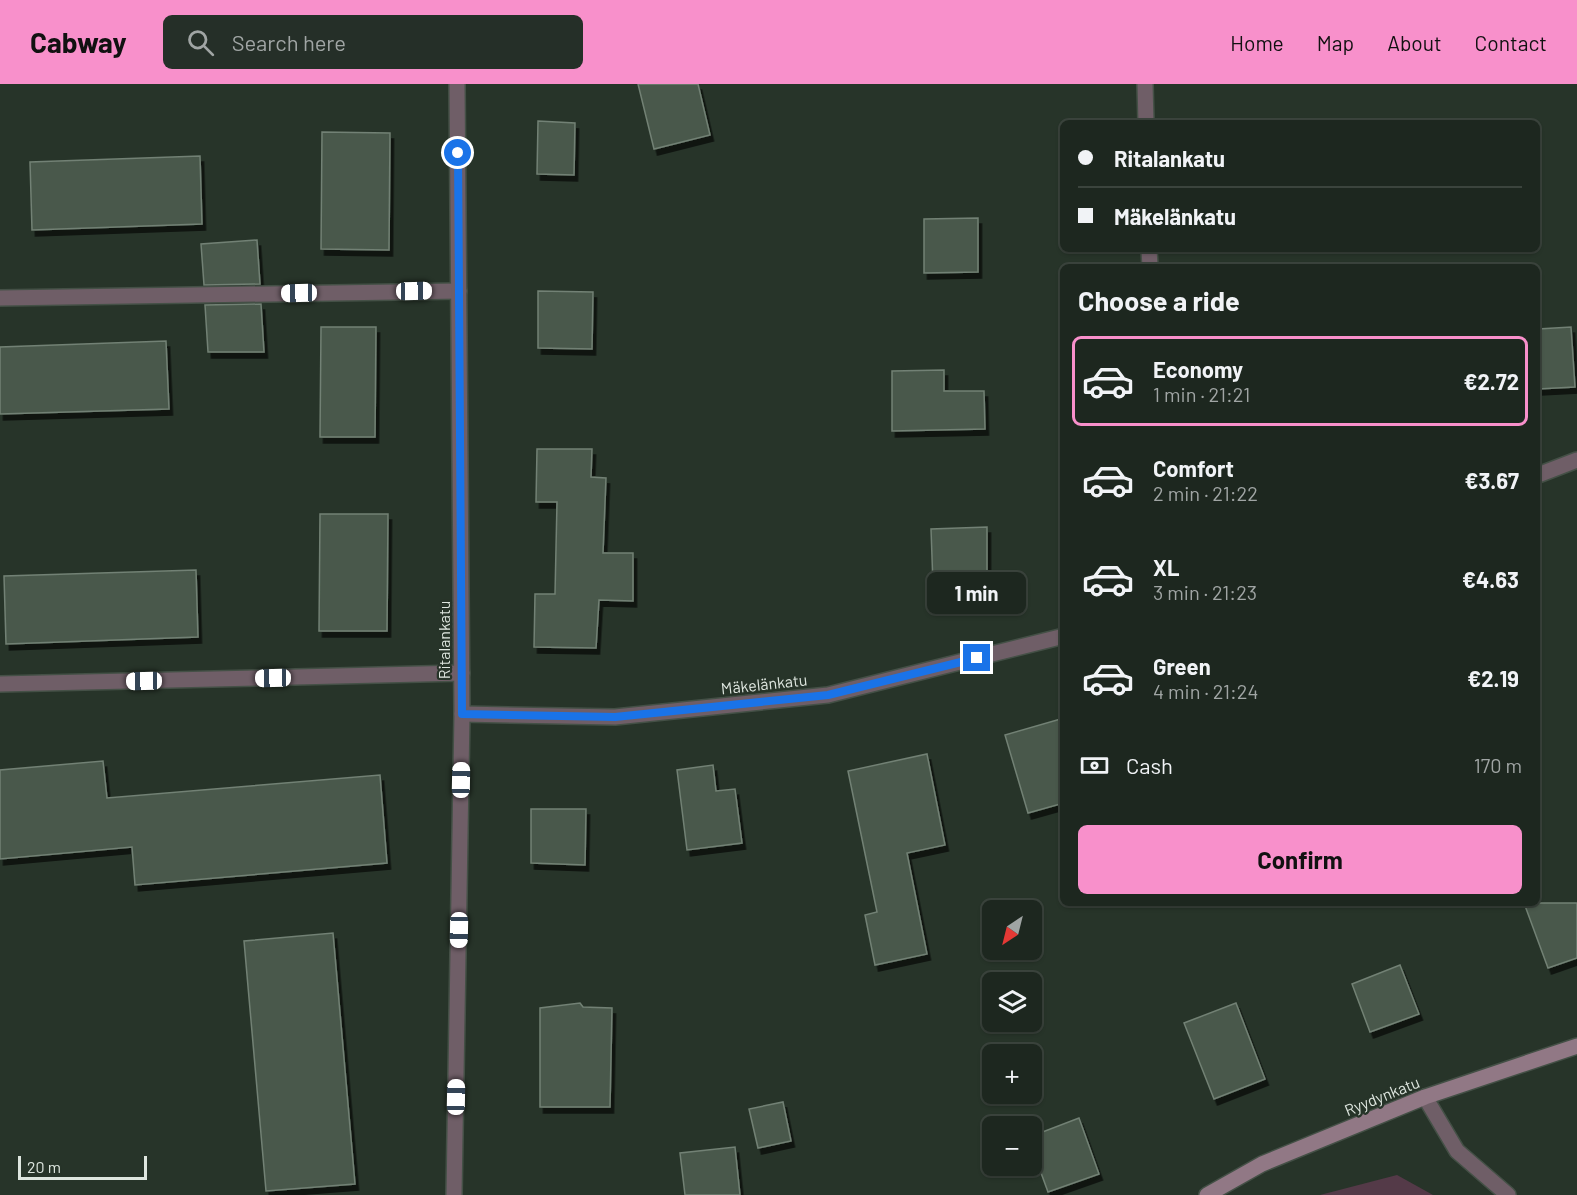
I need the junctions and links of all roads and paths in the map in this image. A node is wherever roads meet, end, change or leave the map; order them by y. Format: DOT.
graph roads {
  1 [pos="458,84"];
  2 [pos="1145,84"];
  3 [pos="1146,120"];
  4 [pos="459,291"];
  5 [pos="0,298"];
  6 [pos="1577,460"];
  7 [pos="1540,474"];
  8 [pos="1060,637"];
  9 [pos="462,673"];
  10 [pos="0,684"];
  11 [pos="462,714"];
  12 [pos="1577,1046"];
  13 [pos="1425,1097"];
  14 [pos="454,1195"];
  15 [pos="1208,1195"];
  16 [pos="1508,1195"];
  1 -- 4 [label="street, Ritalankatu"];
  2 -- 3 [label="street"];
  4 -- 5 [label="street"];
  4 -- 9 [label="street, Ritalankatu"];
  6 -- 7 [label="street"];
  8 -- 11 [label="street, Mäkelänkatu"];
  9 -- 10 [label="street"];
  9 -- 11 [label="street, Ritalankatu"];
  11 -- 14 [label="street, Ritalankatu"];
  12 -- 13 [label="street, Ryydynkatu"];
  13 -- 15 [label="street, Ryydynkatu"];
  13 -- 16 [label="street"];
}
